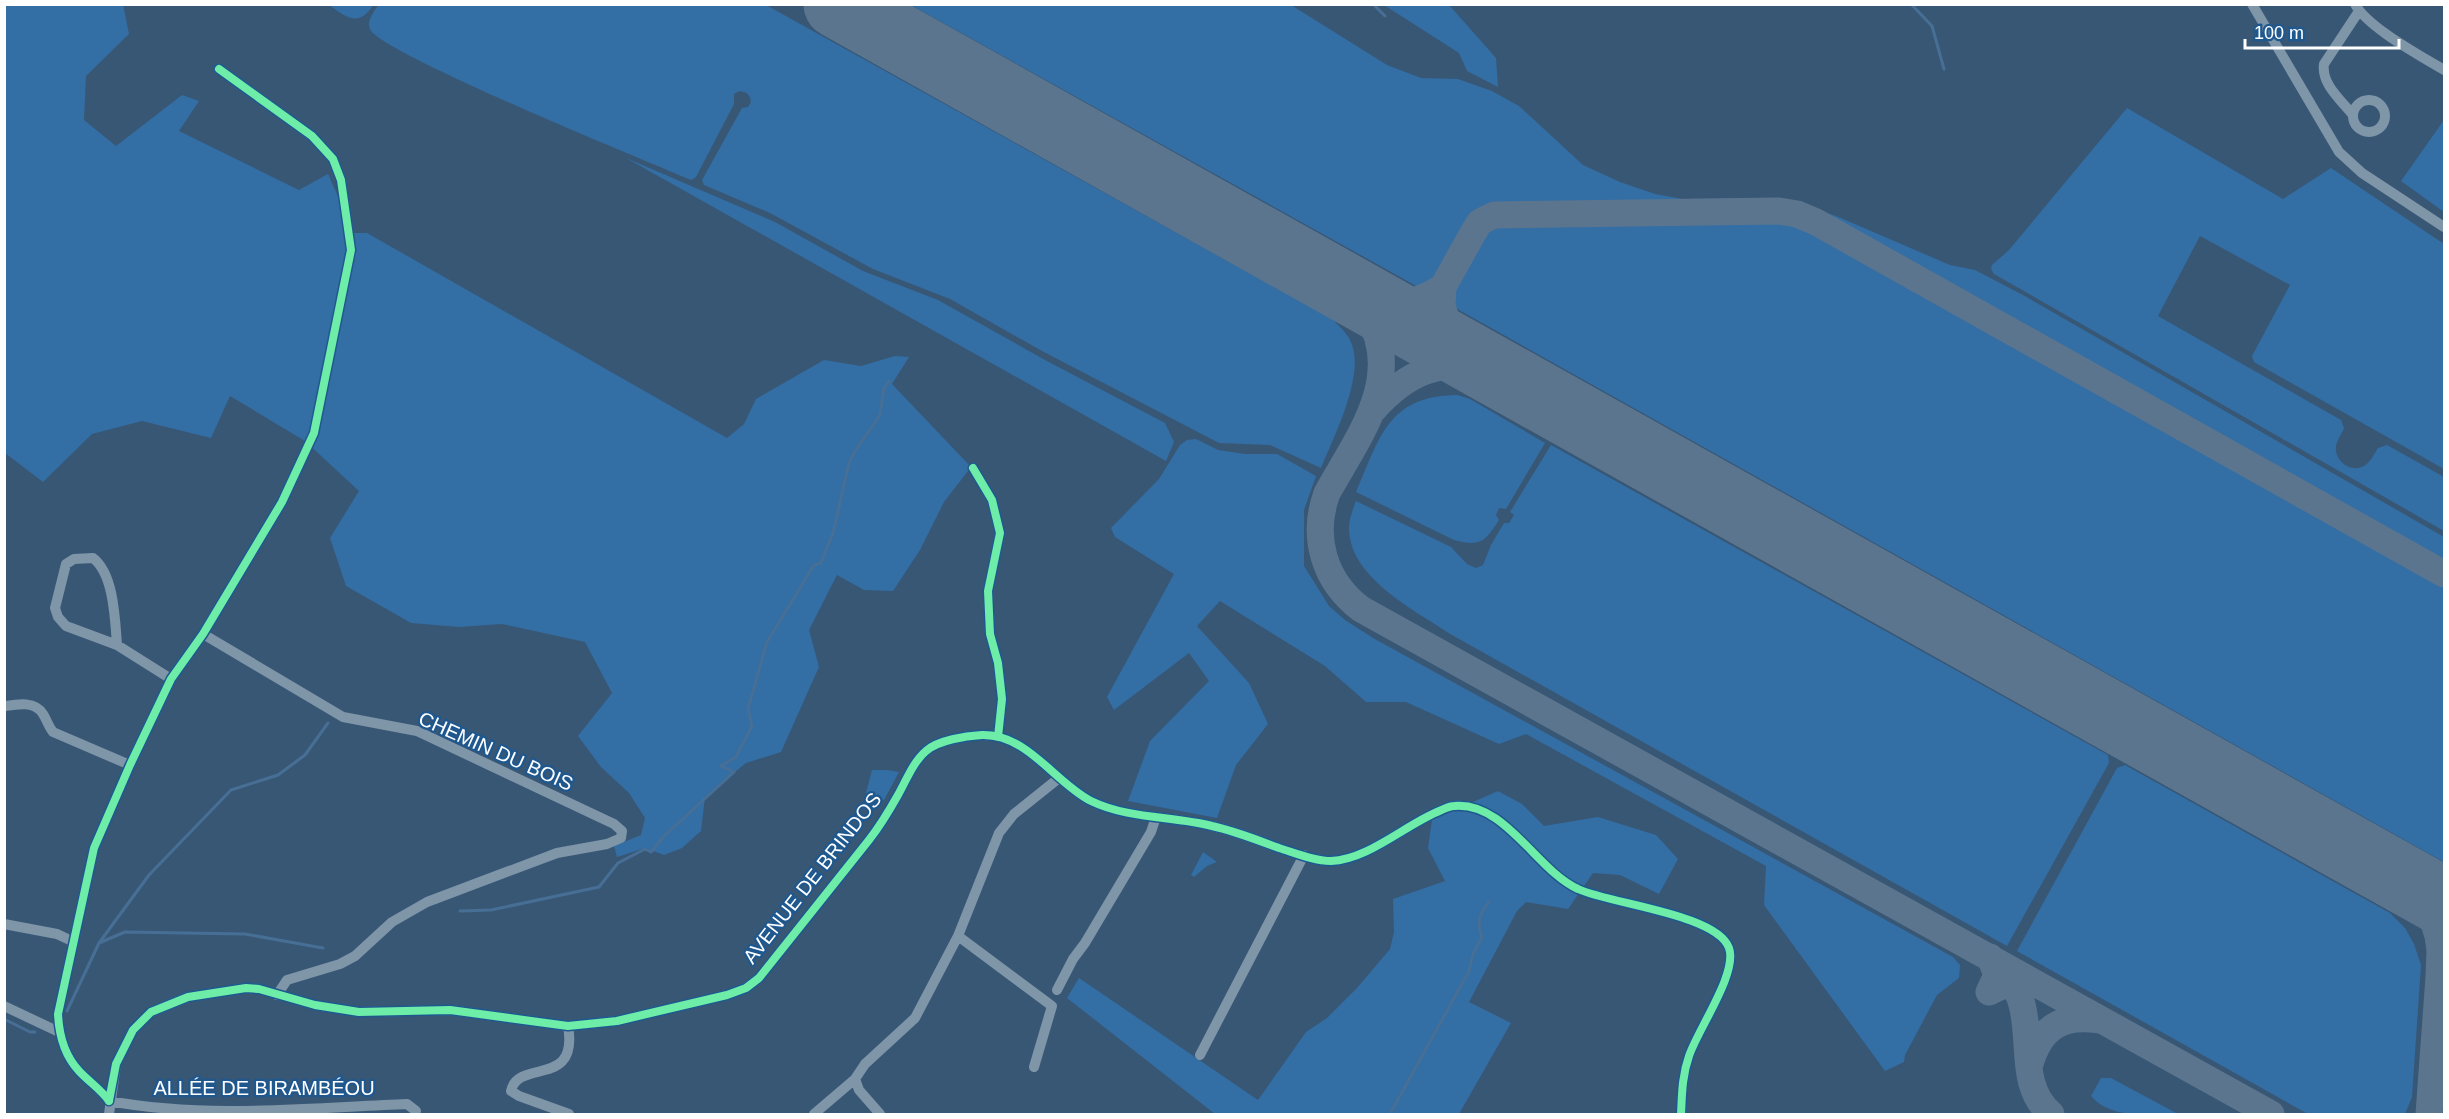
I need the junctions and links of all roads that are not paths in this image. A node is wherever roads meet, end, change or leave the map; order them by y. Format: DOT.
graph roads {
  1 [pos="2252,4"];
  2 [pos="2357,8"];
  3 [pos="219,69"];
  4 [pos="2445,70"];
  5 [pos="2353,115"];
  6 [pos="2445,227"];
  7 [pos="973,468"];
  8 [pos="203,634"];
  9 [pos="117,645"];
  10 [pos="171,679"];
  11 [pos="6,706"];
  12 [pos="998,737"];
  13 [pos="130,765"];
  14 [pos="1059,777"];
  15 [pos="1156,817"];
  16 [pos="1304,855"];
  17 [pos="4,924"];
  18 [pos="958,936"];
  19 [pos="74,942"];
  20 [pos="1057,990"];
  21 [pos="277,995"];
  22 [pos="4,1006"];
  23 [pos="568,1026"];
  24 [pos="59,1032"];
  25 [pos="1200,1055"];
  26 [pos="1034,1067"];
  27 [pos="855,1079"];
  28 [pos="109,1101"];
  29 [pos="416,1112"];
  30 [pos="109,1114"];
  31 [pos="569,1114"];
  32 [pos="814,1114"];
  33 [pos="880,1114"];
  34 [pos="1681,1114"];
  1 -- 6 [label="street"];
  2 -- 4 [label="street"];
  2 -- 5 [label="street"];
  3 -- 8 [label="street"];
  7 -- 12 [label="street"];
  8 -- 10 [label="street"];
  8 -- 21 [label="street, CHEMIN DU BOIS"];
  9 -- 9 [label="street"];
  9 -- 10 [label="street"];
  10 -- 13 [label="street"];
  11 -- 13 [label="street"];
  12 -- 14 [label="street"];
  12 -- 23 [label="street, AVENUE DE BRINDOS"];
  13 -- 19 [label="street"];
  14 -- 15 [label="street"];
  14 -- 18 [label="street"];
  15 -- 16 [label="street"];
  15 -- 20 [label="street"];
  16 -- 25 [label="street"];
  16 -- 34 [label="street"];
  17 -- 19 [label="street"];
  18 -- 26 [label="street"];
  18 -- 27 [label="street"];
  19 -- 24 [label="street"];
  21 -- 23 [label="street, AVENUE DE BRINDOS"];
  21 -- 28 [label="street, AVENUE DE BRINDOS"];
  22 -- 24 [label="street"];
  23 -- 31 [label="street"];
  24 -- 28 [label="street"];
  27 -- 32 [label="street"];
  27 -- 33 [label="street"];
  28 -- 29 [label="street, ALLÉE DE BIRAMBÉOU"];
  28 -- 30 [label="street, AVENUE DE BRINDOS"];
}
